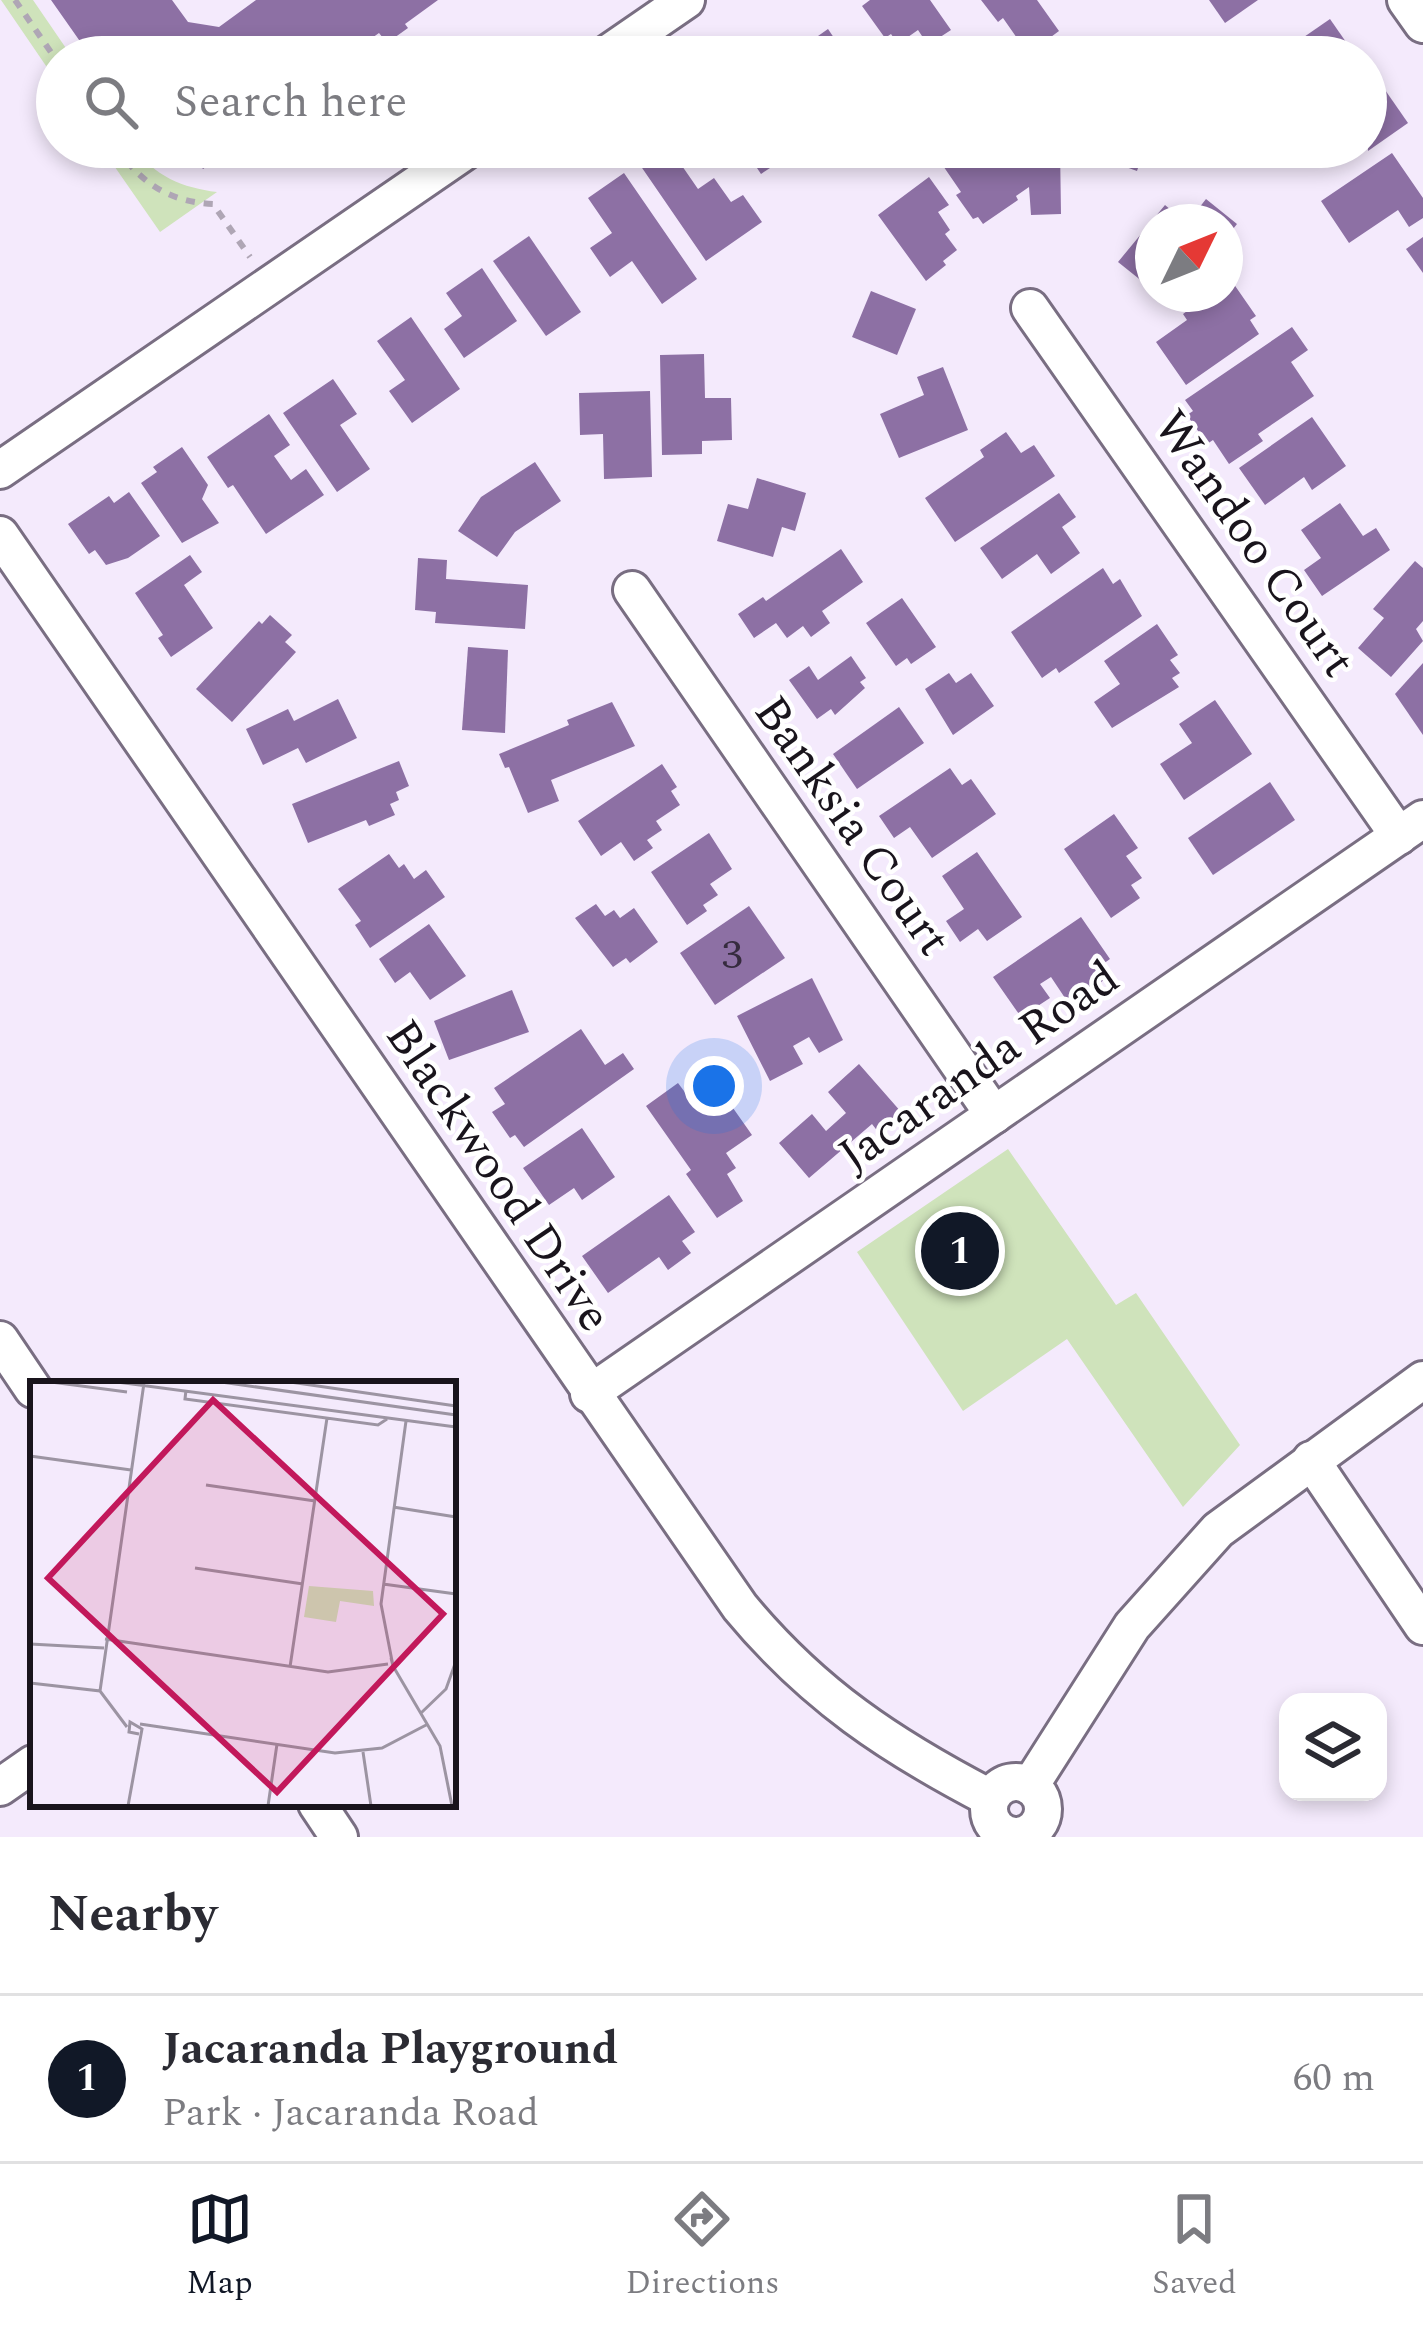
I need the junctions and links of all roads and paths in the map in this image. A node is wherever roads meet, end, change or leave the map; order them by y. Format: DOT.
graph roads {
  1 [pos="15,0"];
  2 [pos="686,0"];
  3 [pos="1406,0"];
  4 [pos="1423,24"];
  5 [pos="39,36"];
  6 [pos="634,36"];
  7 [pos="134,168"];
  8 [pos="440,168"];
  9 [pos="256,265"];
  10 [pos="1030,308"];
  11 [pos="0,470"];
  12 [pos="0,535"];
  13 [pos="632,590"];
  14 [pos="1411,827"];
  15 [pos="994,1115"];
  16 [pos="0,1340"];
  17 [pos="1423,1380"];
  18 [pos="30,1385"];
  19 [pos="589,1394"];
  20 [pos="1311,1460"];
  21 [pos="1423,1626"];
  22 [pos="30,1767"];
  23 [pos="0,1787"];
  24 [pos="319,1807"];
  25 [pos="998,1823"];
  26 [pos="340,1837"];
  1 -- 5 [label="path"];
  2 -- 6 [label="street"];
  3 -- 4 [label="street"];
  7 -- 9 [label="path"];
  8 -- 11 [label="street"];
  10 -- 14 [label="street, Wandoo Court"];
  12 -- 19 [label="street, Blackwood Drive"];
  13 -- 15 [label="street, Banksia Court"];
  14 -- 15 [label="street, Jacaranda Road"];
  15 -- 19 [label="street, Jacaranda Road"];
  16 -- 18 [label="street"];
  17 -- 20 [label="street"];
  19 -- 25 [label="street, Blackwood Drive"];
  20 -- 21 [label="street"];
  20 -- 25 [label="street"];
  22 -- 23 [label="street"];
  24 -- 26 [label="street"];
}
